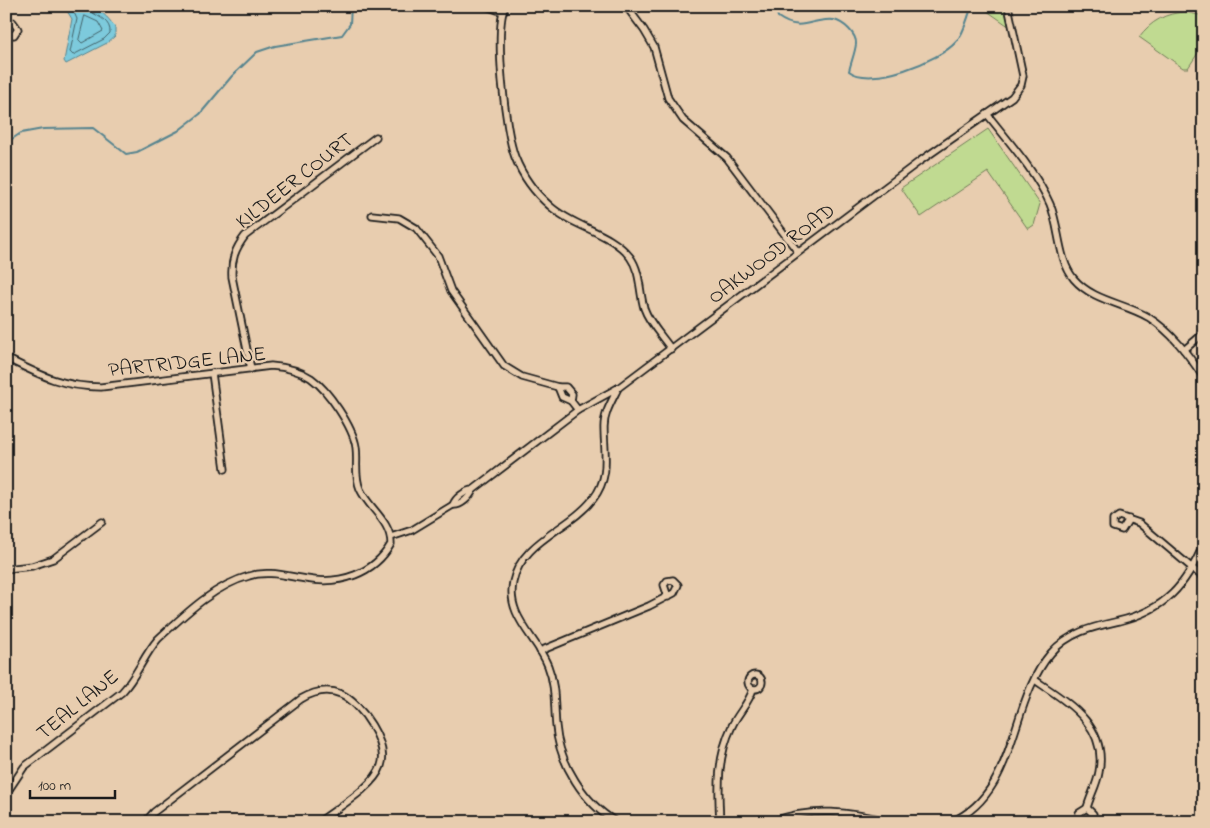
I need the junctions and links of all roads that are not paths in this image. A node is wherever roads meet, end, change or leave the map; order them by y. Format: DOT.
graph roads {
  1 [pos="486,6"];
  2 [pos="626,6"];
  3 [pos="1008,6"];
  4 [pos="504,9"];
  5 [pos="6,24"];
  6 [pos="6,34"];
  7 [pos="987,114"];
  8 [pos="376,137"];
  9 [pos="372,215"];
  10 [pos="798,252"];
  11 [pos="1204,333"];
  12 [pos="671,349"];
  13 [pos="1184,350"];
  14 [pos="6,358"];
  15 [pos="251,368"];
  16 [pos="212,373"];
  17 [pos="1204,378"];
  18 [pos="558,388"];
  19 [pos="618,388"];
  20 [pos="571,401"];
  21 [pos="578,410"];
  22 [pos="225,469"];
  23 [pos="1129,519"];
  24 [pos="102,522"];
  25 [pos="391,536"];
  26 [pos="1204,543"];
  27 [pos="1192,567"];
  28 [pos="6,569"];
  29 [pos="1204,578"];
  30 [pos="668,596"];
  31 [pos="540,650"];
  32 [pos="1035,680"];
  33 [pos="753,689"];
  34 [pos="6,794"];
  35 [pos="1087,808"];
  36 [pos="145,822"];
  37 [pos="319,822"];
  38 [pos="616,822"];
  39 [pos="720,822"];
  40 [pos="771,822"];
  41 [pos="892,822"];
  42 [pos="951,822"];
  43 [pos="1083,822"];
  44 [pos="1089,822"];
  1 -- 4 [label="street"];
  2 -- 10 [label="street"];
  3 -- 7 [label="street, OAKWOOD ROAD"];
  4 -- 12 [label="street"];
  5 -- 6 [label="street"];
  7 -- 10 [label="street, OAKWOOD ROAD"];
  7 -- 13 [label="street"];
  8 -- 15 [label="street, KILDEER COURT"];
  9 -- 18 [label="street"];
  10 -- 12 [label="street, OAKWOOD ROAD"];
  11 -- 13 [label="street"];
  12 -- 19 [label="street, OAKWOOD ROAD"];
  13 -- 17 [label="street"];
  14 -- 16 [label="street, PARTRIDGE LANE"];
  15 -- 16 [label="street, PARTRIDGE LANE"];
  15 -- 25 [label="street, PARTRIDGE LANE"];
  16 -- 22 [label="street"];
  18 -- 20 [label="street"];
  18 -- 20 [label="street"];
  19 -- 21 [label="street, OAKWOOD ROAD"];
  19 -- 31 [label="street"];
  20 -- 21 [label="street"];
  21 -- 25 [label="street, OAKWOOD ROAD"];
  23 -- 27 [label="street"];
  24 -- 28 [label="street"];
  25 -- 34 [label="street, TEAL LANE"];
  26 -- 27 [label="street"];
  27 -- 29 [label="street"];
  27 -- 32 [label="street"];
  30 -- 31 [label="street"];
  31 -- 38 [label="street"];
  32 -- 35 [label="street"];
  32 -- 42 [label="street"];
  33 -- 39 [label="street"];
  35 -- 43 [label="street"];
  35 -- 44 [label="street"];
  36 -- 37 [label="street"];
  40 -- 41 [label="street"];
}
